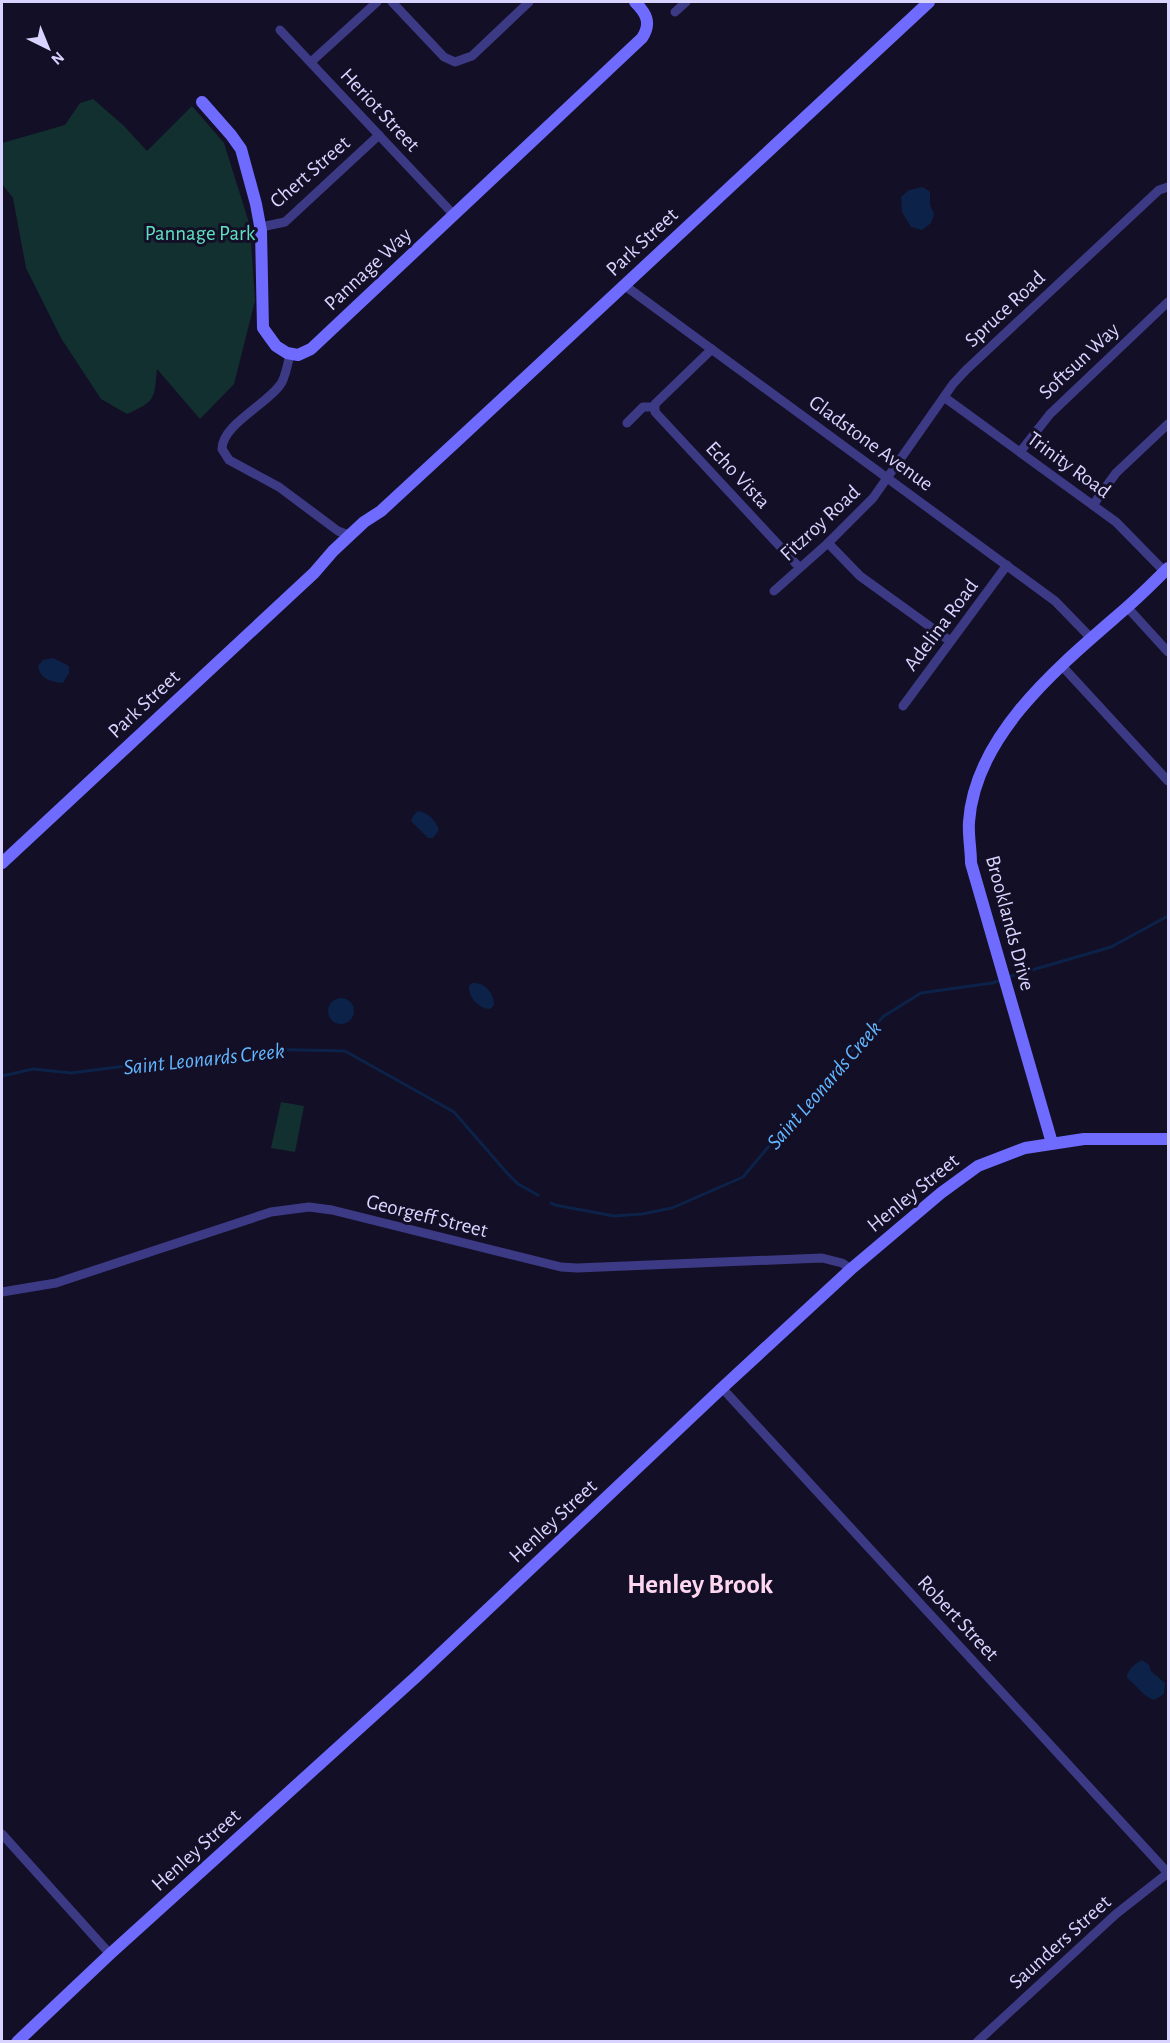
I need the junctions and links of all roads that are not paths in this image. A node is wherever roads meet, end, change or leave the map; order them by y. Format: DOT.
graph roads {
  1 [pos="377,2"];
  2 [pos="392,2"];
  3 [pos="529,2"];
  4 [pos="635,2"];
  5 [pos="686,2"];
  6 [pos="929,2"];
  7 [pos="675,12"];
  8 [pos="280,30"];
  9 [pos="311,62"];
  10 [pos="202,102"];
  11 [pos="379,135"];
  12 [pos="1168,187"];
  13 [pos="454,215"];
  14 [pos="261,227"];
  15 [pos="624,285"];
  16 [pos="1168,302"];
  17 [pos="712,349"];
  18 [pos="290,354"];
  19 [pos="944,398"];
  20 [pos="654,407"];
  21 [pos="627,423"];
  22 [pos="1168,424"];
  23 [pos="1020,452"];
  24 [pos="888,478"];
  25 [pos="1093,505"];
  26 [pos="381,510"];
  27 [pos="353,533"];
  28 [pos="828,543"];
  29 [pos="1007,566"];
  30 [pos="799,567"];
  31 [pos="1166,570"];
  32 [pos="314,573"];
  33 [pos="774,591"];
  34 [pos="1127,607"];
  35 [pos="1091,638"];
  36 [pos="950,641"];
  37 [pos="1168,652"];
  38 [pos="1062,666"];
  39 [pos="903,706"];
  40 [pos="1168,781"];
  41 [pos="2,863"];
  42 [pos="1168,1139"];
  43 [pos="1052,1143"];
  44 [pos="851,1269"];
  45 [pos="2,1292"];
  46 [pos="722,1388"];
  47 [pos="2,1834"];
  48 [pos="1168,1873"];
  49 [pos="110,1954"];
  50 [pos="16,2042"];
  51 [pos="977,2042"];
  1 -- 9 [label="street"];
  2 -- 3 [label="street"];
  4 -- 13 [label="street, Pannage Way"];
  5 -- 7 [label="street"];
  6 -- 15 [label="street, Park Street"];
  8 -- 9 [label="street, Heriot Street"];
  9 -- 11 [label="street, Heriot Street"];
  10 -- 14 [label="street"];
  11 -- 13 [label="street, Heriot Street"];
  11 -- 14 [label="street, Chert Street"];
  12 -- 19 [label="street, Spruce Road"];
  13 -- 18 [label="street, Pannage Way"];
  14 -- 18 [label="street"];
  15 -- 17 [label="street, Gladstone Avenue"];
  15 -- 26 [label="street, Park Street"];
  16 -- 23 [label="street, Softsun Way"];
  17 -- 20 [label="street"];
  17 -- 24 [label="street, Gladstone Avenue"];
  18 -- 27 [label="street"];
  19 -- 23 [label="street, Trinity Road"];
  19 -- 24 [label="street, Spruce Road"];
  20 -- 21 [label="street"];
  20 -- 30 [label="street, Echo Vista"];
  22 -- 25 [label="street"];
  23 -- 25 [label="street, Trinity Road"];
  24 -- 28 [label="street, Fitzroy Road"];
  24 -- 29 [label="street, Gladstone Avenue"];
  25 -- 31 [label="street, Trinity Road"];
  26 -- 27 [label="street, Park Street"];
  26 -- 32 [label="street, Park Street"];
  27 -- 32 [label="street, Park Street"];
  28 -- 30 [label="street, Fitzroy Road"];
  28 -- 36 [label="street"];
  29 -- 35 [label="street, Gladstone Avenue"];
  29 -- 36 [label="street, Adelina Road"];
  30 -- 33 [label="street, Fitzroy Road"];
  31 -- 34 [label="street, Brooklands Drive"];
  32 -- 41 [label="street, Park Street"];
  34 -- 35 [label="street, Brooklands Drive"];
  34 -- 37 [label="street"];
  35 -- 38 [label="street, Brooklands Drive"];
  36 -- 39 [label="street, Adelina Road"];
  38 -- 40 [label="street"];
  38 -- 43 [label="street, Brooklands Drive"];
  42 -- 43 [label="street, Henley Street"];
  43 -- 44 [label="street, Henley Street"];
  44 -- 45 [label="street, Georgeff Street"];
  44 -- 46 [label="street, Henley Street"];
  46 -- 48 [label="street, Robert Street"];
  46 -- 49 [label="street, Henley Street"];
  47 -- 49 [label="street"];
  48 -- 51 [label="street, Saunders Street"];
  49 -- 50 [label="street, Henley Street"];
}
